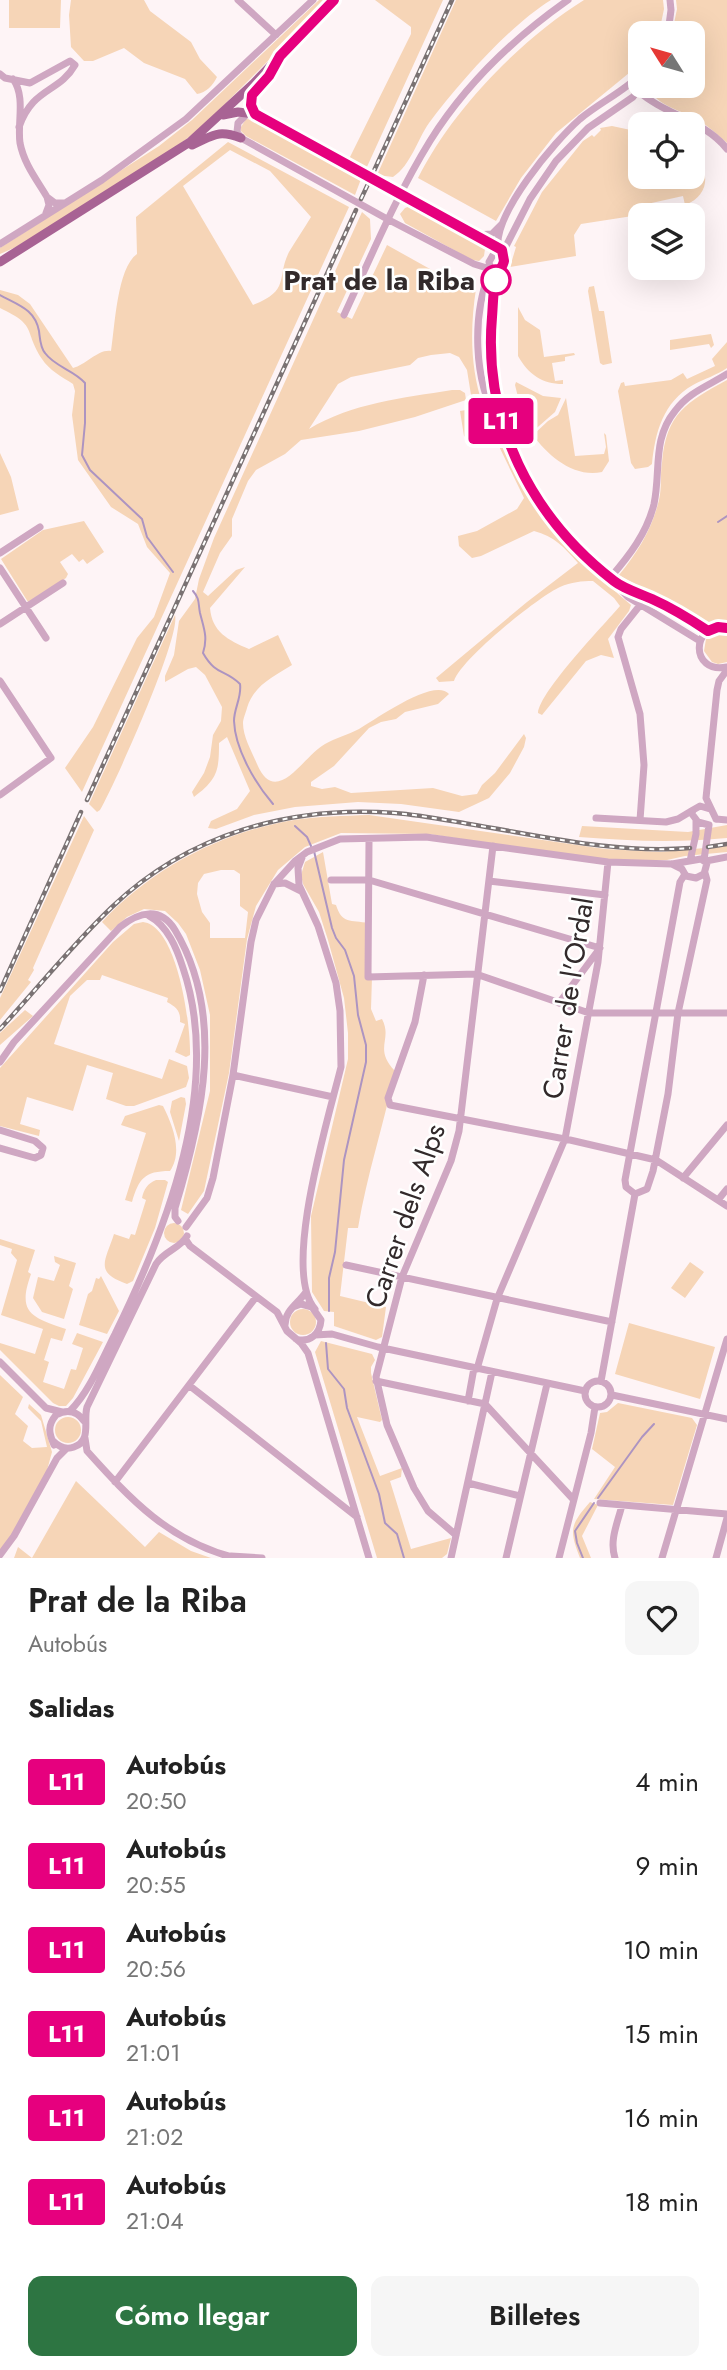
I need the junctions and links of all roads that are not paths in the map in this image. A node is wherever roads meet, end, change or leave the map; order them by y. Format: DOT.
graph roads {
  1 [pos="238,0"];
  2 [pos="313,0"];
  3 [pos="334,0"];
  4 [pos="568,0"];
  5 [pos="670,0"];
  6 [pos="669,21"];
  7 [pos="276,35"];
  8 [pos="280,56"];
  9 [pos="0,74"];
  10 [pos="13,79"];
  11 [pos="30,83"];
  12 [pos="628,84"];
  13 [pos="19,95"];
  14 [pos="628,97"];
  15 [pos="652,98"];
  16 [pos="229,109"];
  17 [pos="255,114"];
  18 [pos="19,127"];
  19 [pos="241,138"];
  20 [pos="183,147"];
  21 [pos="727,149"];
  22 [pos="400,194"];
  23 [pos="47,197"];
  24 [pos="65,203"];
  25 [pos="508,215"];
  26 [pos="43,217"];
  27 [pos="388,220"];
  28 [pos="475,235"];
  29 [pos="0,244"];
  30 [pos="500,250"];
  31 [pos="0,262"];
  32 [pos="492,271"];
  33 [pos="344,315"];
  34 [pos="727,373"];
  35 [pos="507,440"];
  36 [pos="40,527"];
  37 [pos="0,552"];
  38 [pos="0,568"];
  39 [pos="613,580"];
  40 [pos="63,583"];
  41 [pos="641,604"];
  42 [pos="26,607"];
  43 [pos="0,624"];
  44 [pos="725,628"];
  45 [pos="708,631"];
  46 [pos="46,638"];
  47 [pos="700,641"];
  48 [pos="708,665"];
  49 [pos="727,668"];
  50 [pos="0,681"];
  51 [pos="717,690"];
  52 [pos="716,710"];
  53 [pos="727,711"];
  54 [pos="0,795"];
  55 [pos="706,795"];
  56 [pos="710,809"];
  57 [pos="695,814"];
  58 [pos="596,817"];
  59 [pos="640,820"];
  60 [pos="727,820"];
  61 [pos="712,822"];
  62 [pos="369,841"];
  63 [pos="493,846"];
  64 [pos="305,853"];
  65 [pos="727,857"];
  66 [pos="690,858"];
  67 [pos="608,862"];
  68 [pos="705,863"];
  69 [pos="671,864"];
  70 [pos="684,872"];
  71 [pos="331,880"];
  72 [pos="369,880"];
  73 [pos="489,881"];
  74 [pos="274,884"];
  75 [pos="302,891"];
  76 [pos="605,895"];
  77 [pos="484,914"];
  78 [pos="145,915"];
  79 [pos="600,948"];
  80 [pos="476,974"];
  81 [pos="424,975"];
  82 [pos="559,1003"];
  83 [pos="589,1013"];
  84 [pos="657,1013"];
  85 [pos="678,1013"];
  86 [pos="727,1013"];
  87 [pos="0,1062"];
  88 [pos="233,1075"];
  89 [pos="333,1097"];
  90 [pos="460,1119"];
  91 [pos="727,1125"];
  92 [pos="0,1130"];
  93 [pos="565,1139"];
  94 [pos="0,1148"];
  95 [pos="630,1153"];
  96 [pos="656,1160"];
  97 [pos="683,1178"];
  98 [pos="727,1189"];
  99 [pos="635,1194"];
  100 [pos="718,1200"];
  101 [pos="727,1206"];
  102 [pos="178,1220"];
  103 [pos="164,1224"];
  104 [pos="186,1227"];
  105 [pos="186,1240"];
  106 [pos="166,1242"];
  107 [pos="346,1265"];
  108 [pos="402,1277"];
  109 [pos="306,1292"];
  110 [pos="256,1297"];
  111 [pos="497,1299"];
  112 [pos="291,1309"];
  113 [pos="315,1309"];
  114 [pos="277,1312"];
  115 [pos="612,1322"];
  116 [pos="321,1323"];
  117 [pos="285,1325"];
  118 [pos="332,1334"];
  119 [pos="314,1337"];
  120 [pos="295,1339"];
  121 [pos="727,1339"];
  122 [pos="383,1348"];
  123 [pos="308,1353"];
  124 [pos="0,1362"];
  125 [pos="476,1369"];
  126 [pos="492,1372"];
  127 [pos="376,1381"];
  128 [pos="601,1381"];
  129 [pos="547,1384"];
  130 [pos="190,1386"];
  131 [pos="585,1391"];
  132 [pos="611,1395"];
  133 [pos="468,1401"];
  134 [pos="485,1404"];
  135 [pos="595,1407"];
  136 [pos="46,1408"];
  137 [pos="66,1412"];
  138 [pos="705,1414"];
  139 [pos="727,1419"];
  140 [pos="85,1422"];
  141 [pos="50,1426"];
  142 [pos="85,1437"];
  143 [pos="53,1441"];
  144 [pos="69,1448"];
  145 [pos="87,1451"];
  146 [pos="530,1453"];
  147 [pos="57,1458"];
  148 [pos="115,1482"];
  149 [pos="348,1483"];
  150 [pos="468,1483"];
  151 [pos="330,1495"];
  152 [pos="520,1496"];
  153 [pos="573,1499"];
  154 [pos="600,1503"];
  155 [pos="622,1505"];
  156 [pos="676,1510"];
  157 [pos="727,1516"];
  158 [pos="358,1517"];
  159 [pos="456,1535"];
  160 [pos="14,1536"];
  161 [pos="0,1555"];
  162 [pos="231,1557"];
  163 [pos="9,1558"];
  164 [pos="262,1558"];
  165 [pos="369,1558"];
  166 [pos="451,1558"];
  167 [pos="506,1558"];
  168 [pos="559,1558"];
  169 [pos="615,1558"];
  170 [pos="662,1558"];
  171 [pos="716,1558"];
  1 -- 7 [label="street"];
  2 -- 7 [label="street"];
  3 -- 8 [label="main road"];
  4 -- 22 [label="street"];
  5 -- 6 [label="street"];
  7 -- 24 [label="street"];
  8 -- 16 [label="main road"];
  8 -- 17 [label="main road"];
  9 -- 10 [label="street"];
  10 -- 11 [label="street"];
  10 -- 13 [label="street"];
  11 -- 13 [label="street"];
  11 -- 18 [label="street"];
  12 -- 25 [label="street"];
  13 -- 18 [label="street"];
  14 -- 30 [label="street"];
  15 -- 21 [label="street"];
  16 -- 17 [label="main road"];
  16 -- 19 [label="main road"];
  16 -- 20 [label="main road"];
  17 -- 19 [label="street"];
  17 -- 22 [label="street"];
  18 -- 23 [label="street"];
  19 -- 20 [label="main road"];
  19 -- 27 [label="street"];
  20 -- 31 [label="main road"];
  22 -- 27 [label="street"];
  22 -- 28 [label="street"];
  23 -- 24 [label="street"];
  23 -- 26 [label="street"];
  24 -- 26 [label="street"];
  25 -- 28 [label="street"];
  25 -- 30 [label="street"];
  26 -- 29 [label="street"];
  27 -- 32 [label="street"];
  27 -- 33 [label="street"];
  28 -- 30 [label="street"];
  30 -- 32 [label="street"];
  30 -- 32 [label="street"];
  32 -- 35 [label="street"];
  32 -- 35 [label="street"];
  34 -- 39 [label="street"];
  35 -- 39 [label="street"];
  36 -- 37 [label="street"];
  38 -- 42 [label="street"];
  39 -- 41 [label="street"];
  39 -- 45 [label="street"];
  40 -- 42 [label="street"];
  41 -- 47 [label="street"];
  41 -- 59 [label="street"];
  42 -- 43 [label="street"];
  42 -- 46 [label="street"];
  44 -- 45 [label="street"];
  45 -- 47 [label="street"];
  47 -- 48 [label="street"];
  48 -- 49 [label="street"];
  48 -- 51 [label="street"];
  49 -- 51 [label="street"];
  50 -- 54 [label="street"];
  51 -- 52 [label="street"];
  52 -- 53 [label="street"];
  52 -- 55 [label="street"];
  55 -- 56 [label="street"];
  55 -- 57 [label="street"];
  56 -- 57 [label="street"];
  56 -- 61 [label="street"];
  57 -- 59 [label="street"];
  57 -- 61 [label="street"];
  57 -- 66 [label="street"];
  58 -- 59 [label="street"];
  60 -- 61 [label="street"];
  61 -- 68 [label="street"];
  62 -- 72 [label="street"];
  63 -- 64 [label="street"];
  63 -- 67 [label="street"];
  63 -- 73 [label="street, Carrer dels Alps"];
  64 -- 74 [label="street"];
  64 -- 75 [label="street"];
  65 -- 68 [label="street"];
  66 -- 68 [label="street"];
  66 -- 69 [label="street"];
  66 -- 70 [label="street"];
  67 -- 69 [label="street"];
  67 -- 76 [label="street, Carrer de l'Ordal"];
  68 -- 70 [label="street"];
  68 -- 85 [label="street"];
  69 -- 70 [label="street"];
  70 -- 84 [label="street"];
  71 -- 72 [label="street"];
  72 -- 77 [label="street"];
  72 -- 81 [label="street"];
  73 -- 76 [label="street"];
  73 -- 77 [label="street, Carrer dels Alps"];
  74 -- 75 [label="street"];
  74 -- 88 [label="street"];
  75 -- 89 [label="street"];
  76 -- 79 [label="street, Carrer de l'Ordal"];
  77 -- 79 [label="street"];
  77 -- 80 [label="street, Carrer dels Alps"];
  78 -- 87 [label="street"];
  78 -- 102 [label="street"];
  78 -- 103 [label="street"];
  79 -- 82 [label="street"];
  79 -- 83 [label="street, Carrer de l'Ordal"];
  80 -- 81 [label="street"];
  80 -- 82 [label="street"];
  80 -- 90 [label="street, Carrer dels Alps"];
  81 -- 90 [label="street"];
  82 -- 83 [label="street"];
  83 -- 84 [label="street"];
  83 -- 93 [label="street, Carrer de l'Ordal"];
  84 -- 85 [label="street"];
  84 -- 95 [label="street"];
  85 -- 86 [label="street"];
  85 -- 96 [label="street"];
  88 -- 89 [label="street"];
  88 -- 104 [label="street"];
  89 -- 109 [label="street"];
  90 -- 93 [label="street"];
  90 -- 108 [label="street, Carrer dels Alps"];
  91 -- 97 [label="street"];
  92 -- 94 [label="street"];
  93 -- 95 [label="street"];
  93 -- 111 [label="street, Carrer de l'Ordal"];
  95 -- 96 [label="street"];
  95 -- 99 [label="street"];
  96 -- 97 [label="street"];
  96 -- 99 [label="street"];
  97 -- 100 [label="street"];
  98 -- 100 [label="street"];
  99 -- 115 [label="street"];
  100 -- 101 [label="street"];
  102 -- 103 [label="street"];
  102 -- 104 [label="street"];
  103 -- 106 [label="street"];
  104 -- 105 [label="street"];
  105 -- 106 [label="street"];
  105 -- 110 [label="street"];
  106 -- 137 [label="street"];
  106 -- 140 [label="street"];
  107 -- 108 [label="street"];
  108 -- 111 [label="street"];
  108 -- 122 [label="street, Carrer dels Alps"];
  109 -- 112 [label="street"];
  109 -- 113 [label="street"];
  110 -- 114 [label="street"];
  110 -- 130 [label="street"];
  111 -- 115 [label="street"];
  111 -- 125 [label="street, Carrer de l'Ordal"];
  112 -- 113 [label="street"];
  112 -- 114 [label="street"];
  112 -- 117 [label="street"];
  113 -- 116 [label="street"];
  114 -- 117 [label="street"];
  115 -- 128 [label="street"];
  116 -- 118 [label="street"];
  116 -- 119 [label="street"];
  117 -- 120 [label="street"];
  118 -- 119 [label="street"];
  118 -- 122 [label="street"];
  119 -- 120 [label="street"];
  119 -- 123 [label="street"];
  120 -- 123 [label="street"];
  121 -- 138 [label="street"];
  122 -- 125 [label="street"];
  122 -- 127 [label="street, Carrer dels Alps"];
  123 -- 149 [label="street"];
  124 -- 136 [label="street"];
  125 -- 126 [label="street"];
  125 -- 133 [label="street, Carrer de l'Ordal"];
  126 -- 129 [label="street"];
  126 -- 134 [label="street"];
  127 -- 133 [label="street"];
  127 -- 159 [label="street, Carrer dels Alps"];
  128 -- 131 [label="street"];
  128 -- 132 [label="street"];
  129 -- 131 [label="street"];
  129 -- 146 [label="street"];
  130 -- 148 [label="street"];
  130 -- 151 [label="street"];
  131 -- 135 [label="street"];
  132 -- 135 [label="street"];
  132 -- 138 [label="street"];
  133 -- 134 [label="street"];
  134 -- 146 [label="street"];
  134 -- 150 [label="street"];
  135 -- 153 [label="street"];
  136 -- 137 [label="street"];
  136 -- 141 [label="street"];
  137 -- 140 [label="street"];
  137 -- 141 [label="street"];
  138 -- 139 [label="street"];
  138 -- 156 [label="street"];
  140 -- 142 [label="street"];
  141 -- 143 [label="street"];
  142 -- 144 [label="street"];
  142 -- 145 [label="street"];
  143 -- 144 [label="street"];
  143 -- 147 [label="street"];
  144 -- 145 [label="street"];
  144 -- 147 [label="street"];
  145 -- 148 [label="street"];
  146 -- 152 [label="street"];
  146 -- 153 [label="street"];
  147 -- 160 [label="street"];
  148 -- 162 [label="street"];
  149 -- 151 [label="street"];
  149 -- 158 [label="street"];
  150 -- 152 [label="street"];
  150 -- 159 [label="street"];
  151 -- 158 [label="street"];
  152 -- 167 [label="street"];
  153 -- 168 [label="street"];
  154 -- 155 [label="street"];
  155 -- 156 [label="street"];
  155 -- 169 [label="street"];
  156 -- 157 [label="street"];
  156 -- 170 [label="street"];
  157 -- 171 [label="street"];
  158 -- 165 [label="street"];
  159 -- 166 [label="street"];
  160 -- 161 [label="street"];
  160 -- 163 [label="street"];
  162 -- 164 [label="street"];
}
